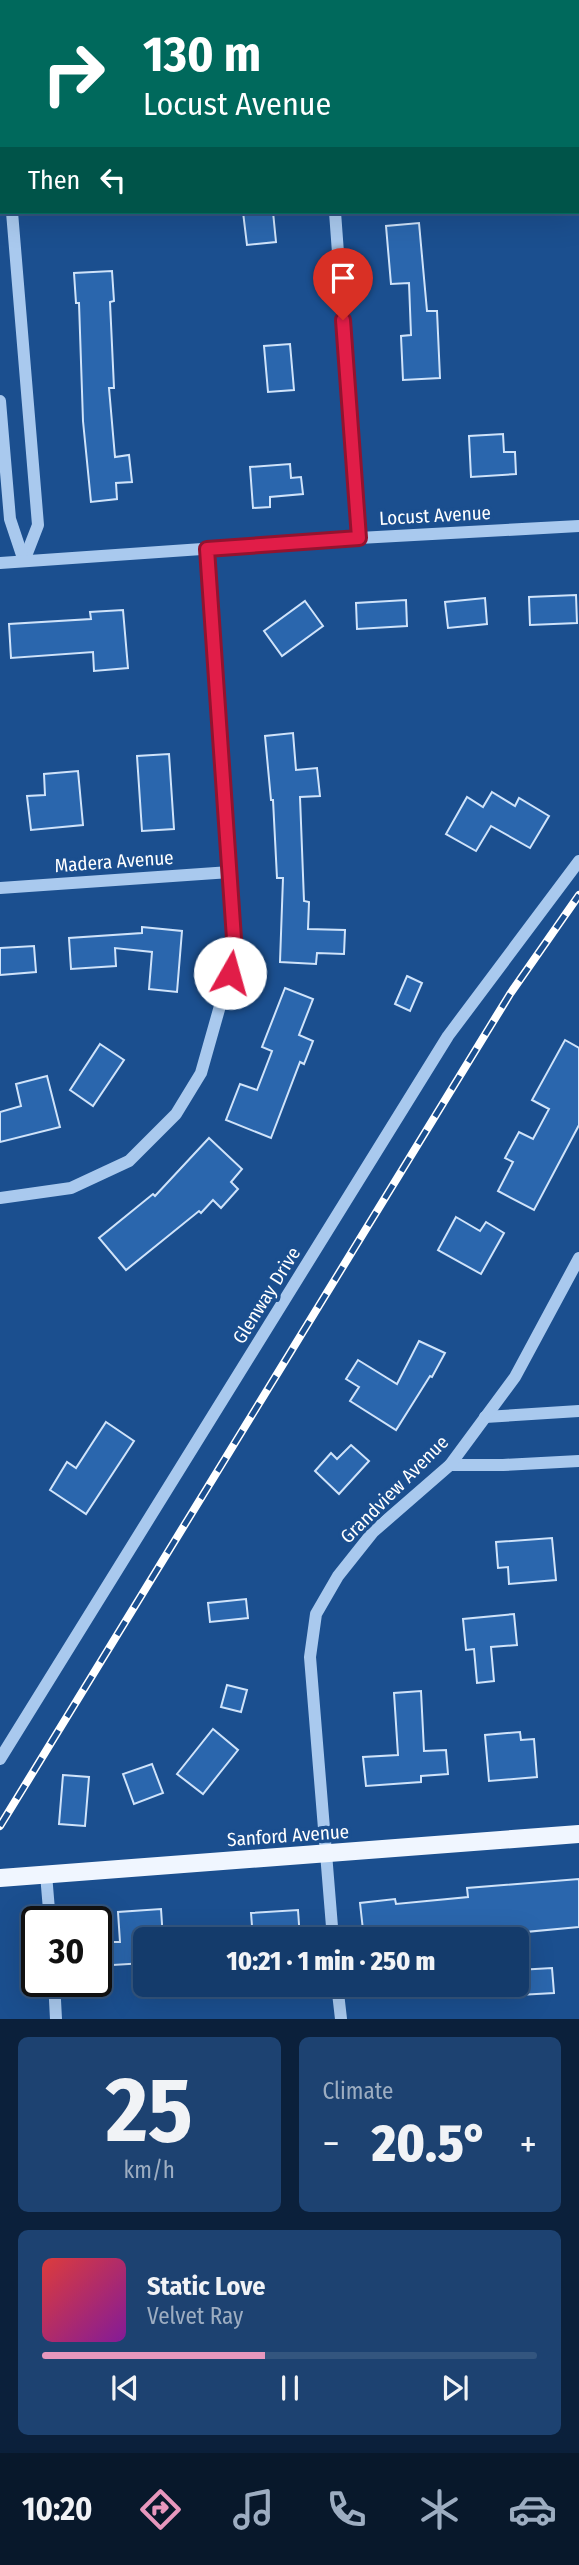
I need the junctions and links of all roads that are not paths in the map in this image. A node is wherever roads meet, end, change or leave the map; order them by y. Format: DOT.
graph roads {
  1 [pos="12,214"];
  2 [pos="334,214"];
  3 [pos="0,401"];
  4 [pos="579,526"];
  5 [pos="359,538"];
  6 [pos="207,549"];
  7 [pos="24,561"];
  8 [pos="0,563"];
  9 [pos="579,861"];
  10 [pos="230,872"];
  11 [pos="0,888"];
  12 [pos="0,1198"];
  13 [pos="579,1258"];
  14 [pos="579,1411"];
  15 [pos="485,1417"];
  16 [pos="579,1461"];
  17 [pos="450,1465"];
  18 [pos="0,1759"];
  19 [pos="579,1834"];
  20 [pos="325,1853"];
  21 [pos="46,1874"];
  22 [pos="0,1878"];
  23 [pos="49,1906"];
  24 [pos="332,1927"];
  25 [pos="55,1997"];
  26 [pos="338,1997"];
  27 [pos="56,2019"];
  28 [pos="341,2019"];
  1 -- 7 [label="street"];
  2 -- 5 [label="street"];
  3 -- 7 [label="street"];
  4 -- 5 [label="street, Locust Avenue"];
  5 -- 6 [label="street, Locust Avenue"];
  6 -- 7 [label="street, Locust Avenue"];
  6 -- 10 [label="street"];
  7 -- 8 [label="street, Locust Avenue"];
  9 -- 18 [label="street, Glenway Drive"];
  10 -- 11 [label="street, Madera Avenue"];
  10 -- 12 [label="street"];
  13 -- 15 [label="street, Grandview Avenue"];
  14 -- 15 [label="street"];
  15 -- 17 [label="street, Grandview Avenue"];
  16 -- 17 [label="street"];
  17 -- 20 [label="street, Grandview Avenue"];
  19 -- 20 [label="main road, Sanford Avenue"];
  20 -- 21 [label="main road, Sanford Avenue"];
  20 -- 24 [label="street, Grandview Avenue"];
  21 -- 22 [label="main road, Sanford Avenue"];
  21 -- 23 [label="street"];
  25 -- 27 [label="street"];
  26 -- 28 [label="street"];
}
